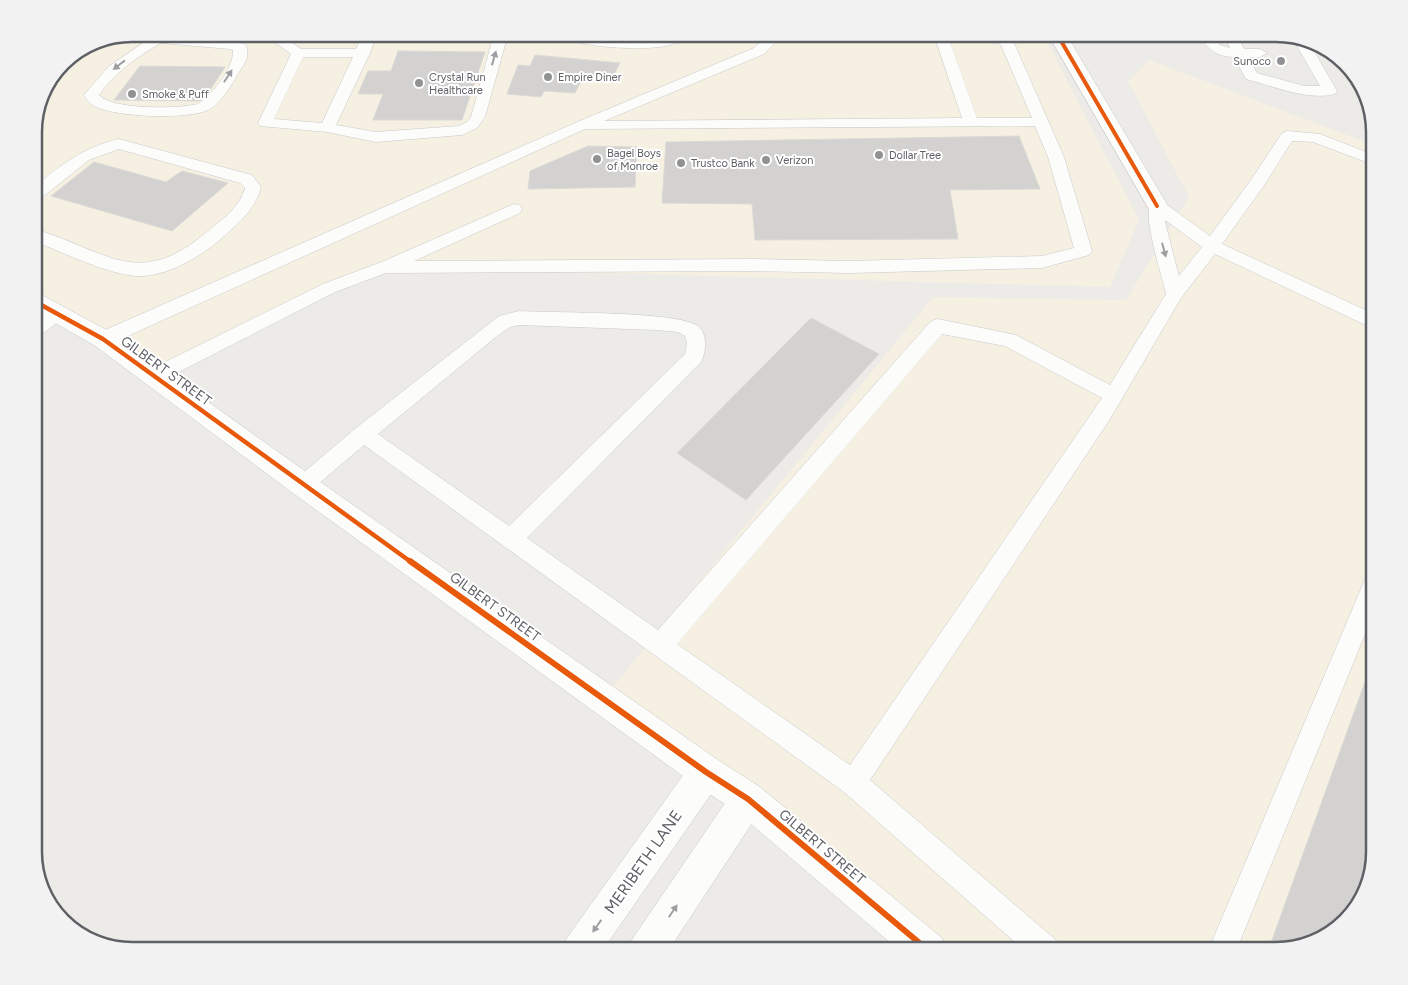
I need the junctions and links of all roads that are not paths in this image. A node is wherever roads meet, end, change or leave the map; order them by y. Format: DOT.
graph roads {
  1 [pos="152,42"];
  2 [pos="178,42"];
  3 [pos="282,42"];
  4 [pos="367,42"];
  5 [pos="499,42"];
  6 [pos="619,42"];
  7 [pos="664,42"];
  8 [pos="769,42"];
  9 [pos="944,42"];
  10 [pos="1006,42"];
  11 [pos="1062,42"];
  12 [pos="1210,42"];
  13 [pos="1234,42"];
  14 [pos="1305,48"];
  15 [pos="1239,52"];
  16 [pos="298,53"];
  17 [pos="363,53"];
  18 [pos="1260,53"];
  19 [pos="1294,55"];
  20 [pos="1310,56"];
  21 [pos="1248,69"];
  22 [pos="1269,70"];
  23 [pos="1304,72"];
  24 [pos="1320,72"];
  25 [pos="971,122"];
  26 [pos="1040,122"];
  27 [pos="580,126"];
  28 [pos="327,128"];
  29 [pos="1366,157"];
  30 [pos="43,188"];
  31 [pos="1157,206"];
  32 [pos="514,209"];
  33 [pos="43,238"];
  34 [pos="1212,246"];
  35 [pos="384,267"];
  36 [pos="1176,294"];
  37 [pos="43,315"];
  38 [pos="1366,318"];
  39 [pos="103,339"];
  40 [pos="154,376"];
  41 [pos="1114,396"];
  42 [pos="363,434"];
  43 [pos="303,485"];
  44 [pos="511,539"];
  45 [pos="1366,603"];
  46 [pos="660,646"];
  47 [pos="706,772"];
  48 [pos="853,782"];
  49 [pos="748,799"];
  50 [pos="586,942"];
  51 [pos="652,942"];
  52 [pos="918,942"];
  53 [pos="1037,942"];
  54 [pos="1226,942"];
  1 -- 2 [label="lane, one-way"];
  3 -- 16 [label="lane"];
  4 -- 17 [label="lane"];
  28 -- 5 [label="lane, one-way"];
  6 -- 7 [label="lane"];
  8 -- 27 [label="lane"];
  9 -- 25 [label="lane"];
  10 -- 26 [label="lane"];
  11 -- 31 [label="street"];
  12 -- 15 [label="lane"];
  13 -- 15 [label="lane"];
  14 -- 20 [label="lane"];
  15 -- 18 [label="lane"];
  15 -- 21 [label="lane"];
  16 -- 17 [label="lane"];
  16 -- 28 [label="lane"];
  17 -- 28 [label="lane"];
  19 -- 20 [label="lane"];
  20 -- 24 [label="lane"];
  21 -- 22 [label="lane"];
  21 -- 24 [label="lane"];
  23 -- 24 [label="lane"];
  25 -- 26 [label="lane"];
  25 -- 27 [label="lane"];
  26 -- 35 [label="lane"];
  27 -- 39 [label="lane"];
  29 -- 34 [label="lane"];
  30 -- 33 [label="lane"];
  31 -- 34 [label="lane"];
  31 -- 36 [label="lane, one-way"];
  32 -- 35 [label="lane"];
  34 -- 36 [label="lane"];
  34 -- 38 [label="lane"];
  35 -- 40 [label="lane"];
  36 -- 41 [label="lane"];
  37 -- 39 [label="street, GILBERT STREET"];
  39 -- 40 [label="street, GILBERT STREET"];
  40 -- 43 [label="street, GILBERT STREET"];
  41 -- 46 [label="lane"];
  41 -- 48 [label="lane"];
  42 -- 43 [label="lane"];
  42 -- 44 [label="lane"];
  42 -- 44 [label="lane"];
  43 -- 47 [label="street, GILBERT STREET"];
  44 -- 46 [label="lane"];
  45 -- 54 [label="lane"];
  46 -- 48 [label="lane"];
  47 -- 49 [label="street, GILBERT STREET"];
  47 -- 50 [label="street, MERIBETH LANE, one-way"];
  48 -- 53 [label="lane"];
  51 -- 49 [label="street, one-way"];
  49 -- 52 [label="street, GILBERT STREET"];
}
